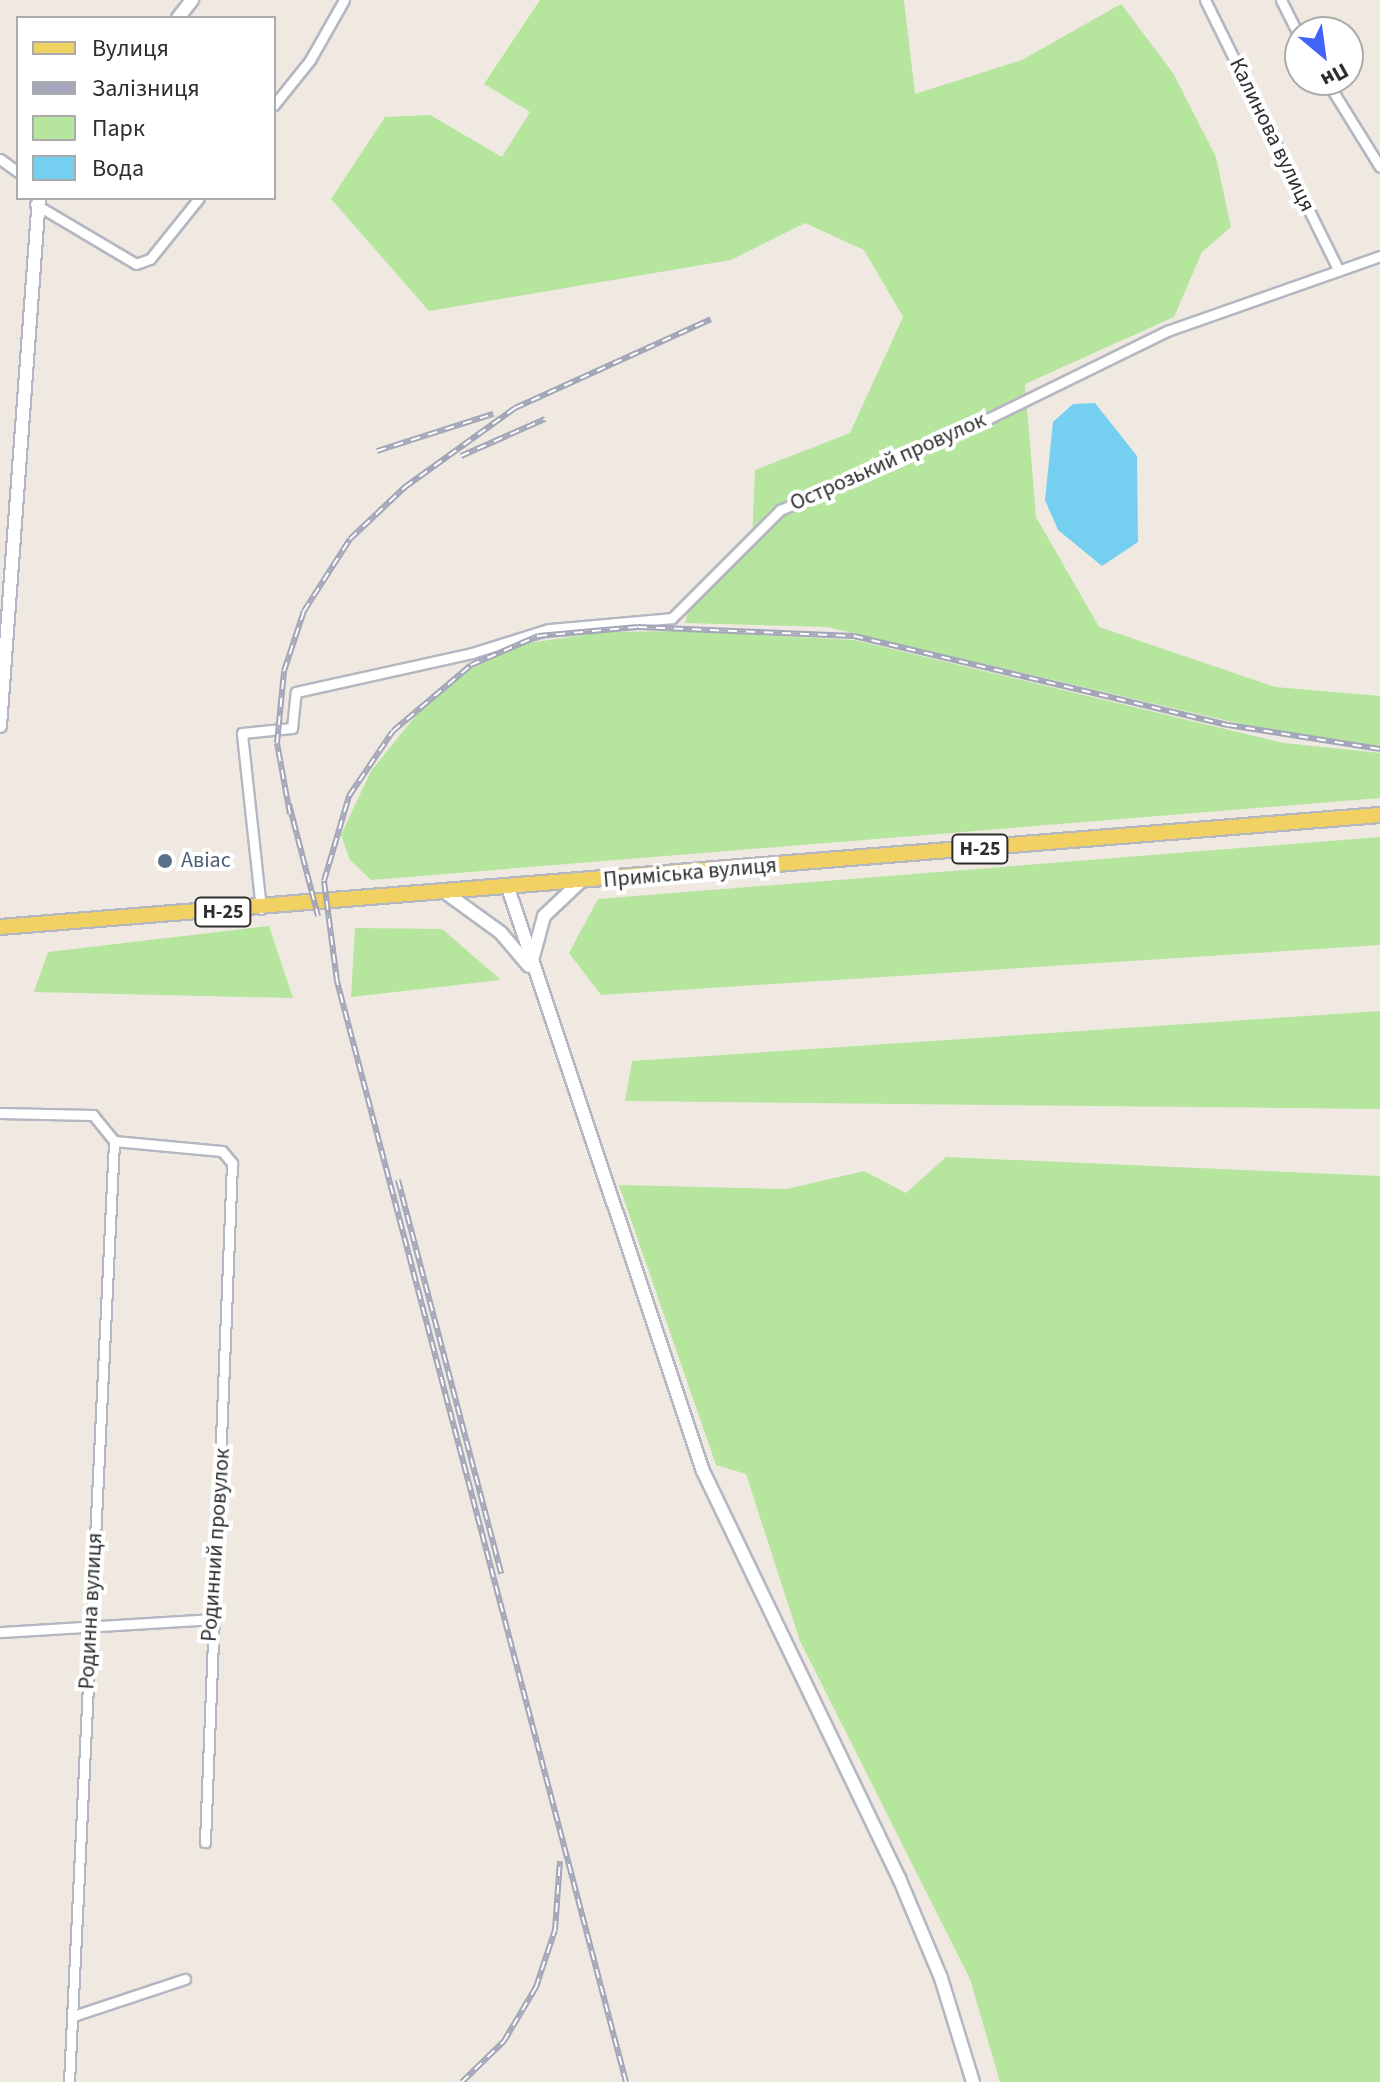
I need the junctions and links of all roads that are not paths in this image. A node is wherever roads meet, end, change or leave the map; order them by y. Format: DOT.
graph roads {
  1 [pos="192,0"];
  2 [pos="344,0"];
  3 [pos="1205,0"];
  4 [pos="180,16"];
  5 [pos="1336,96"];
  6 [pos="276,102"];
  7 [pos="1380,167"];
  8 [pos="197,200"];
  9 [pos="37,201"];
  10 [pos="1380,256"];
  11 [pos="1339,271"];
  12 [pos="6,540"];
  13 [pos="0,726"];
  14 [pos="1380,815"];
  15 [pos="580,882"];
  16 [pos="508,888"];
  17 [pos="446,893"];
  18 [pos="261,909"];
  19 [pos="0,927"];
  20 [pos="533,972"];
  21 [pos="0,1113"];
  22 [pos="114,1141"];
  23 [pos="210,1619"];
  24 [pos="90,1626"];
  25 [pos="0,1632"];
  26 [pos="205,1842"];
  27 [pos="185,1979"];
  28 [pos="73,2016"];
  29 [pos="69,2082"];
  30 [pos="973,2082"];
  1 -- 4 [label="main road"];
  2 -- 6 [label="street"];
  3 -- 11 [label="street, Калинова вулиця"];
  5 -- 7 [label="street"];
  8 -- 9 [label="street"];
  9 -- 12 [label="main road"];
  10 -- 11 [label="street, Острозький провулок"];
  11 -- 18 [label="street, Острозький провулок"];
  12 -- 13 [label="main road"];
  14 -- 15 [label="main road, Приміська вулиця / Н-25"];
  15 -- 16 [label="main road, Приміська вулиця / Н-25"];
  15 -- 20 [label="main road"];
  16 -- 17 [label="main road, Приміська вулиця / Н-25"];
  16 -- 20 [label="main road"];
  17 -- 18 [label="main road, Приміська вулиця / Н-25"];
  17 -- 20 [label="main road"];
  18 -- 19 [label="main road, Приміська вулиця / Н-25"];
  20 -- 30 [label="main road"];
  21 -- 22 [label="street"];
  22 -- 23 [label="street, Родинний провулок"];
  22 -- 24 [label="street, Родинна вулиця"];
  23 -- 24 [label="street"];
  23 -- 26 [label="street, Родинний провулок"];
  24 -- 25 [label="street"];
  24 -- 28 [label="street, Родинна вулиця"];
  27 -- 28 [label="street"];
  28 -- 29 [label="street, Родинна вулиця"];
}
